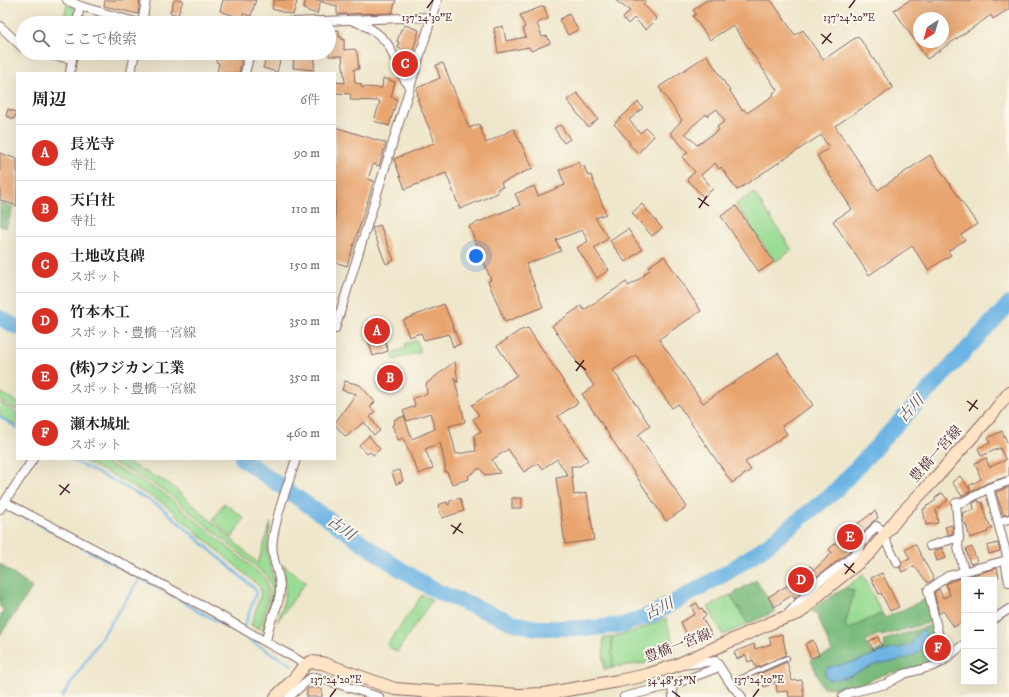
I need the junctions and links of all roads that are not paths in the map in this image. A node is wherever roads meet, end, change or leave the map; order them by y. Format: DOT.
graph roads {
  1 [pos="67,0"];
  2 [pos="146,0"];
  3 [pos="436,0"];
  4 [pos="80,6"];
  5 [pos="78,16"];
  6 [pos="115,16"];
  7 [pos="142,16"];
  8 [pos="432,17"];
  9 [pos="348,19"];
  10 [pos="336,20"];
  11 [pos="0,26"];
  12 [pos="16,41"];
  13 [pos="72,60"];
  14 [pos="134,60"];
  15 [pos="248,60"];
  16 [pos="70,72"];
  17 [pos="131,72"];
  18 [pos="245,72"];
  19 [pos="410,86"];
  20 [pos="336,326"];
  21 [pos="1009,393"];
  22 [pos="32,460"];
  23 [pos="296,460"];
  24 [pos="1009,481"];
  25 [pos="989,488"];
  26 [pos="5,502"];
  27 [pos="0,510"];
  28 [pos="1009,519"];
  29 [pos="998,522"];
  30 [pos="883,536"];
  31 [pos="959,537"];
  32 [pos="930,546"];
  33 [pos="1007,560"];
  34 [pos="898,563"];
  35 [pos="964,570"];
  36 [pos="1009,582"];
  37 [pos="1009,610"];
  38 [pos="997,617"];
  39 [pos="266,642"];
  40 [pos="961,646"];
  41 [pos="787,658"];
  42 [pos="946,659"];
  43 [pos="305,664"];
  44 [pos="677,665"];
  45 [pos="719,667"];
  46 [pos="730,683"];
  47 [pos="672,685"];
  48 [pos="355,693"];
  49 [pos="284,695"];
  50 [pos="379,697"];
  51 [pos="624,697"];
  52 [pos="672,697"];
  53 [pos="742,697"];
  54 [pos="843,697"];
  1 -- 4 [label="street"];
  2 -- 7 [label="street"];
  3 -- 8 [label="street"];
  4 -- 5 [label="street"];
  4 -- 6 [label="street"];
  8 -- 9 [label="street"];
  8 -- 19 [label="street"];
  9 -- 10 [label="street"];
  9 -- 19 [label="street"];
  11 -- 12 [label="street"];
  13 -- 16 [label="street"];
  14 -- 17 [label="street"];
  15 -- 18 [label="street"];
  19 -- 20 [label="street"];
  21 -- 30 [label="main road, 豊橋一宮線"];
  22 -- 26 [label="street"];
  23 -- 39 [label="street"];
  24 -- 25 [label="street"];
  25 -- 29 [label="street"];
  25 -- 31 [label="street"];
  26 -- 27 [label="street"];
  26 -- 39 [label="street"];
  28 -- 29 [label="street"];
  29 -- 33 [label="street"];
  30 -- 34 [label="street"];
  30 -- 44 [label="main road, 豊橋一宮線"];
  31 -- 32 [label="street"];
  31 -- 35 [label="street"];
  33 -- 35 [label="street"];
  33 -- 36 [label="street"];
  35 -- 42 [label="street"];
  37 -- 38 [label="street"];
  39 -- 43 [label="street"];
  40 -- 42 [label="street"];
  41 -- 46 [label="lane"];
  42 -- 54 [label="street"];
  43 -- 44 [label="main road, 豊橋一宮線"];
  43 -- 49 [label="main road"];
  44 -- 45 [label="street"];
  45 -- 46 [label="street"];
  45 -- 47 [label="street"];
  46 -- 53 [label="street"];
  47 -- 51 [label="street"];
  47 -- 52 [label="street"];
  48 -- 49 [label="street"];
  48 -- 50 [label="street"];
}
